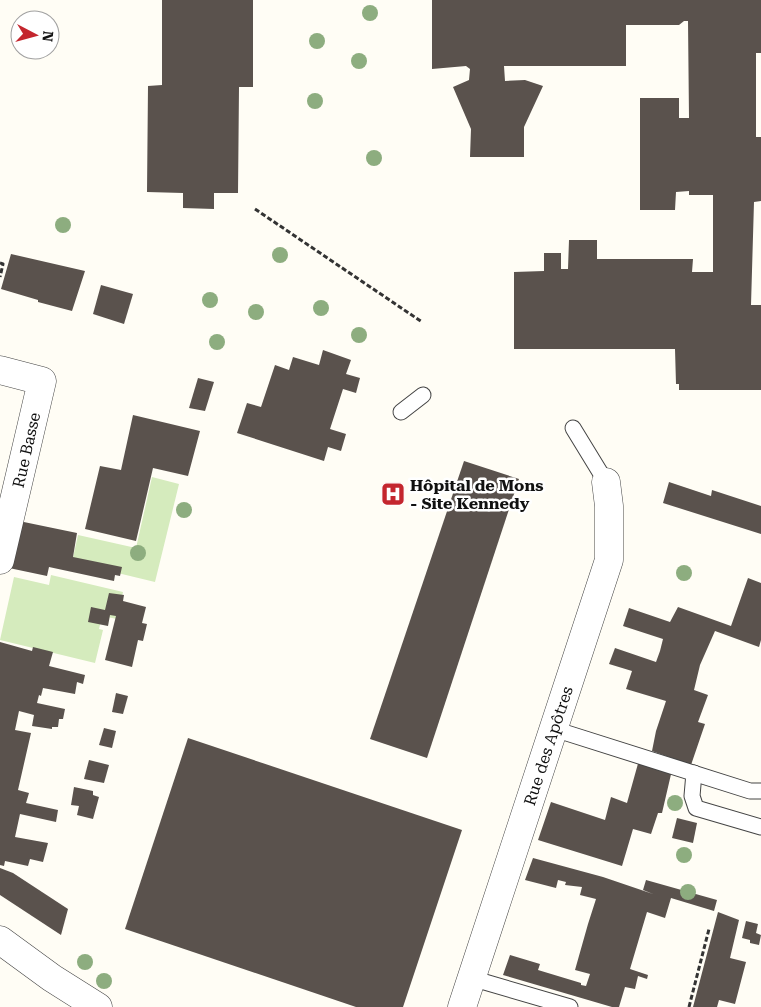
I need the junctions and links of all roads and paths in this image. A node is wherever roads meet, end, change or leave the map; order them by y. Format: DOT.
graph roads {
  1 [pos="255,210"];
  2 [pos="0,263"];
  3 [pos="0,277"];
  4 [pos="422,322"];
  5 [pos="0,370"];
  6 [pos="423,395"];
  7 [pos="400,412"];
  8 [pos="573,428"];
  9 [pos="606,482"];
  10 [pos="0,560"];
  11 [pos="554,729"];
  12 [pos="694,773"];
  13 [pos="761,791"];
  14 [pos="761,827"];
  15 [pos="709,929"];
  16 [pos="0,940"];
  17 [pos="472,978"];
  18 [pos="98,1007"];
  19 [pos="462,1007"];
  20 [pos="570,1007"];
  21 [pos="689,1007"];
  1 -- 4 [label="path"];
  2 -- 3 [label="path"];
  5 -- 10 [label="street, Rue Basse"];
  6 -- 7 [label="lane"];
  8 -- 9 [label="lane"];
  9 -- 11 [label="street, Rue des Apôtres"];
  11 -- 12 [label="lane"];
  11 -- 17 [label="street, Rue des Apôtres"];
  12 -- 13 [label="lane"];
  12 -- 14 [label="lane"];
  15 -- 21 [label="path"];
  16 -- 18 [label="street"];
  17 -- 19 [label="street, Rue des Apôtres"];
  17 -- 20 [label="lane"];
}
